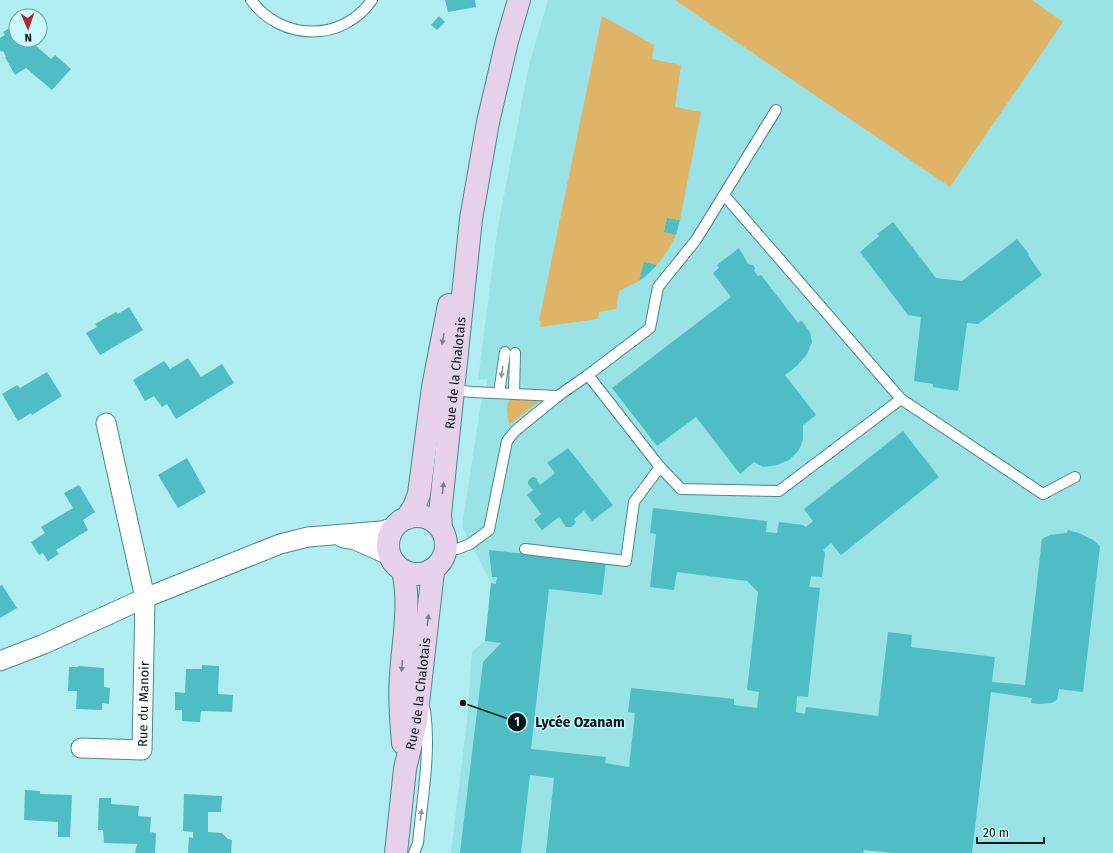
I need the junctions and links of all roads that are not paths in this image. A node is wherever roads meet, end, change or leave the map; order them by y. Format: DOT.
graph roads {
  1 [pos="251,0"];
  2 [pos="372,0"];
  3 [pos="519,0"];
  4 [pos="776,110"];
  5 [pos="724,195"];
  6 [pos="471,219"];
  7 [pos="505,352"];
  8 [pos="515,353"];
  9 [pos="588,375"];
  10 [pos="454,390"];
  11 [pos="499,393"];
  12 [pos="514,394"];
  13 [pos="558,396"];
  14 [pos="901,399"];
  15 [pos="106,423"];
  16 [pos="660,467"];
  17 [pos="1075,477"];
  18 [pos="400,523"];
  19 [pos="328,535"];
  20 [pos="444,537"];
  21 [pos="525,549"];
  22 [pos="396,563"];
  23 [pos="433,571"];
  24 [pos="145,598"];
  25 [pos="0,661"];
  26 [pos="420,688"];
  27 [pos="81,748"];
  28 [pos="405,769"];
  29 [pos="396,853"];
  30 [pos="414,853"];
  1 -- 2 [label="lane"];
  3 -- 6 [label="main road, Rue de la Chalotais"];
  4 -- 5 [label="lane"];
  5 -- 9 [label="lane"];
  5 -- 14 [label="lane"];
  6 -- 10 [label="main road, Rue de la Chalotais"];
  6 -- 18 [label="main road, Rue de la Chalotais, one-way"];
  7 -- 11 [label="lane, one-way"];
  8 -- 12 [label="lane"];
  9 -- 13 [label="lane"];
  9 -- 16 [label="lane"];
  10 -- 11 [label="lane"];
  20 -- 10 [label="main road, Rue de la Chalotais, one-way"];
  11 -- 12 [label="lane"];
  12 -- 13 [label="lane"];
  13 -- 20 [label="lane"];
  14 -- 16 [label="lane"];
  14 -- 17 [label="lane"];
  15 -- 24 [label="street, Rue du Manoir"];
  16 -- 21 [label="lane"];
  18 -- 19 [label="street"];
  18 -- 20 [label="main road"];
  18 -- 22 [label="main road"];
  19 -- 22 [label="street"];
  19 -- 24 [label="street"];
  20 -- 23 [label="main road"];
  22 -- 23 [label="main road"];
  22 -- 28 [label="main road, Rue de la Chalotais, one-way"];
  26 -- 23 [label="main road, Rue de la Chalotais, one-way"];
  24 -- 25 [label="street"];
  24 -- 27 [label="street, Rue du Manoir"];
  26 -- 28 [label="main road, Rue de la Chalotais"];
  30 -- 26 [label="lane, one-way"];
  28 -- 29 [label="main road, Rue de la Chalotais"];
}
